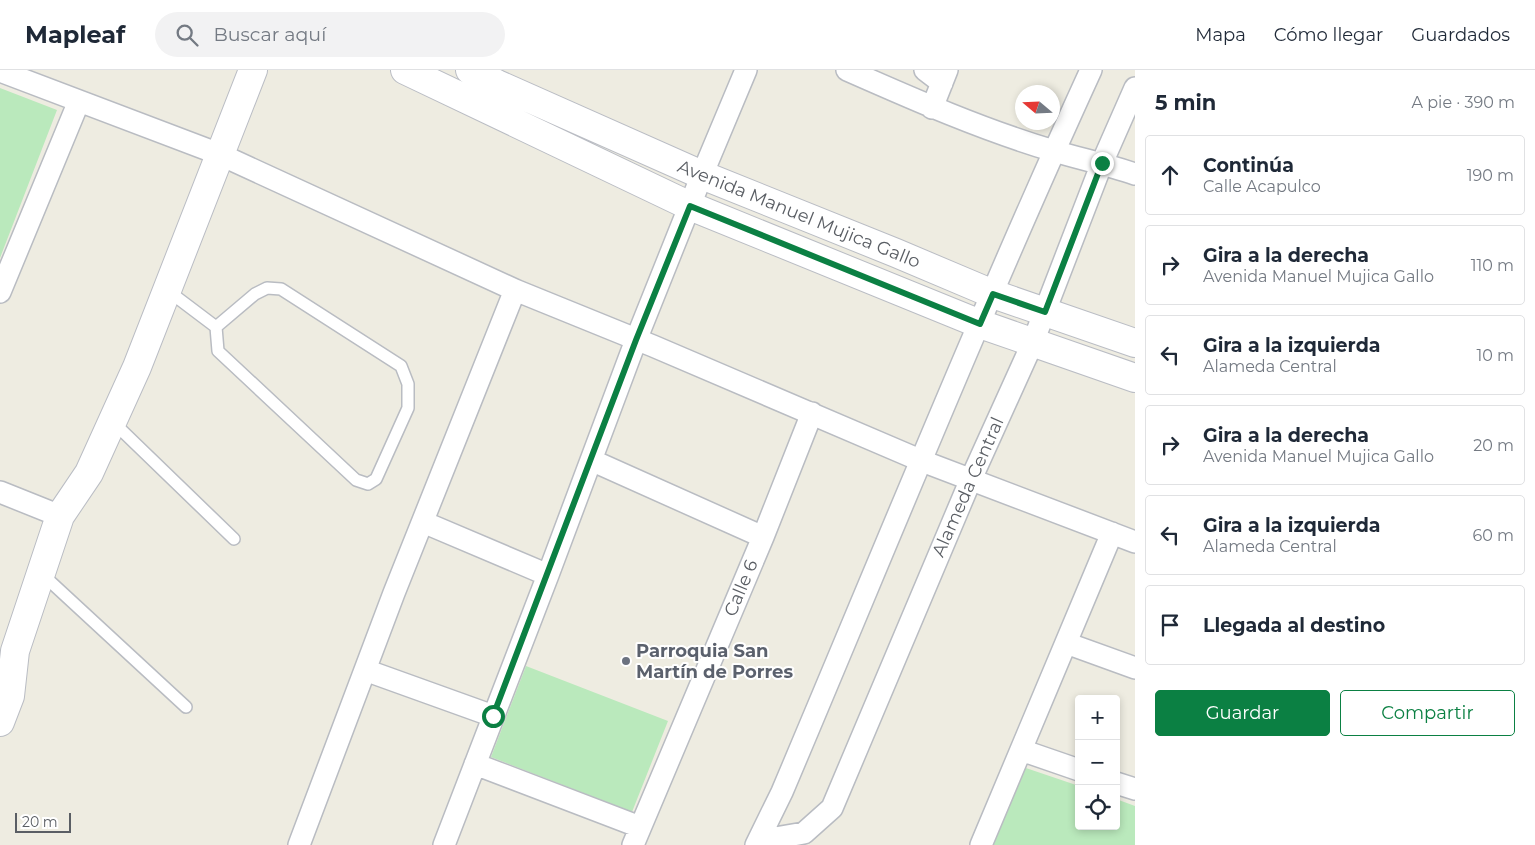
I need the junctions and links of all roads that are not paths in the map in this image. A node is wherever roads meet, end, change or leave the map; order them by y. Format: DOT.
graph roads {
  1 [pos="253,70"];
  2 [pos="405,70"];
  3 [pos="470,70"];
  4 [pos="746,70"];
  5 [pos="847,70"];
  6 [pos="924,70"];
  7 [pos="1092,70"];
  8 [pos="0,71"];
  9 [pos="945,76"];
  10 [pos="499,77"];
  11 [pos="1135,88"];
  12 [pos="79,101"];
  13 [pos="481,107"];
  14 [pos="932,108"];
  15 [pos="1054,151"];
  16 [pos="219,154"];
  17 [pos="1102,163"];
  18 [pos="1135,174"];
  19 [pos="702,175"];
  20 [pos="690,206"];
  21 [pos="167,290"];
  22 [pos="515,290"];
  23 [pos="0,292"];
  24 [pos="993,294"];
  25 [pos="1045,312"];
  26 [pos="980,324"];
  27 [pos="216,327"];
  28 [pos="636,340"];
  29 [pos="1034,342"];
  30 [pos="1135,343"];
  31 [pos="1135,378"];
  32 [pos="812,413"];
  33 [pos="112,422"];
  34 [pos="590,460"];
  35 [pos="922,461"];
  36 [pos="971,479"];
  37 [pos="0,492"];
  38 [pos="60,516"];
  39 [pos="423,522"];
  40 [pos="1112,533"];
  41 [pos="763,537"];
  42 [pos="234,539"];
  43 [pos="1135,542"];
  44 [pos="41,573"];
  45 [pos="548,575"];
  46 [pos="1066,643"];
  47 [pos="8,649"];
  48 [pos="1135,668"];
  49 [pos="365,670"];
  50 [pos="186,707"];
  51 [pos="493,716"];
  52 [pos="0,722"];
  53 [pos="1021,750"];
  54 [pos="475,764"];
  55 [pos="1075,769"];
  56 [pos="1120,784"];
  57 [pos="1135,789"];
  58 [pos="637,836"];
  59 [pos="757,843"];
  60 [pos="299,845"];
  61 [pos="444,845"];
  62 [pos="981,845"];
  1 -- 16 [label="street"];
  2 -- 13 [label="street, Avenida Manuel Mujica Gallo"];
  3 -- 10 [label="street, Avenida Manuel Mujica Gallo"];
  4 -- 19 [label="street"];
  5 -- 14 [label="street"];
  6 -- 9 [label="street"];
  7 -- 15 [label="street, Alameda Central"];
  8 -- 12 [label="street"];
  9 -- 14 [label="street"];
  10 -- 13 [label="street"];
  10 -- 19 [label="street, Avenida Manuel Mujica Gallo"];
  11 -- 17 [label="street, Alameda Central"];
  12 -- 16 [label="street"];
  12 -- 23 [label="street"];
  13 -- 20 [label="street, Avenida Manuel Mujica Gallo"];
  14 -- 15 [label="street"];
  15 -- 17 [label="street"];
  15 -- 24 [label="street, Alameda Central"];
  16 -- 21 [label="street"];
  16 -- 22 [label="street"];
  17 -- 18 [label="street"];
  17 -- 25 [label="street, Alameda Central"];
  19 -- 20 [label="street"];
  19 -- 24 [label="street, Avenida Manuel Mujica Gallo"];
  20 -- 26 [label="street, Avenida Manuel Mujica Gallo"];
  20 -- 28 [label="street"];
  21 -- 27 [label="lane"];
  21 -- 33 [label="street"];
  22 -- 28 [label="street"];
  22 -- 39 [label="street"];
  24 -- 25 [label="street, Avenida Manuel Mujica Gallo"];
  24 -- 26 [label="street, Alameda Central"];
  25 -- 29 [label="street, Alameda Central"];
  25 -- 30 [label="street, Avenida Manuel Mujica Gallo"];
  26 -- 29 [label="street, Avenida Manuel Mujica Gallo"];
  26 -- 35 [label="street, Alameda Central"];
  27 -- 27 [label="lane"];
  28 -- 32 [label="street"];
  28 -- 34 [label="street"];
  29 -- 31 [label="street, Avenida Manuel Mujica Gallo"];
  29 -- 36 [label="street, Alameda Central"];
  32 -- 35 [label="street"];
  32 -- 41 [label="street, Calle 6"];
  33 -- 38 [label="street"];
  33 -- 42 [label="lane"];
  34 -- 41 [label="street"];
  34 -- 45 [label="street"];
  35 -- 36 [label="street"];
  35 -- 59 [label="street, Alameda Central"];
  36 -- 40 [label="street"];
  36 -- 59 [label="street, Alameda Central"];
  37 -- 38 [label="street"];
  38 -- 44 [label="street"];
  39 -- 45 [label="street"];
  39 -- 49 [label="street"];
  40 -- 43 [label="street"];
  40 -- 46 [label="street"];
  41 -- 58 [label="street, Calle 6"];
  44 -- 47 [label="street"];
  44 -- 50 [label="lane"];
  45 -- 51 [label="street"];
  46 -- 48 [label="street"];
  46 -- 53 [label="street"];
  47 -- 52 [label="street"];
  49 -- 51 [label="street"];
  49 -- 60 [label="street"];
  51 -- 54 [label="street"];
  53 -- 55 [label="street"];
  53 -- 62 [label="street"];
  54 -- 58 [label="street"];
  54 -- 61 [label="street"];
  56 -- 57 [label="street"];
}
